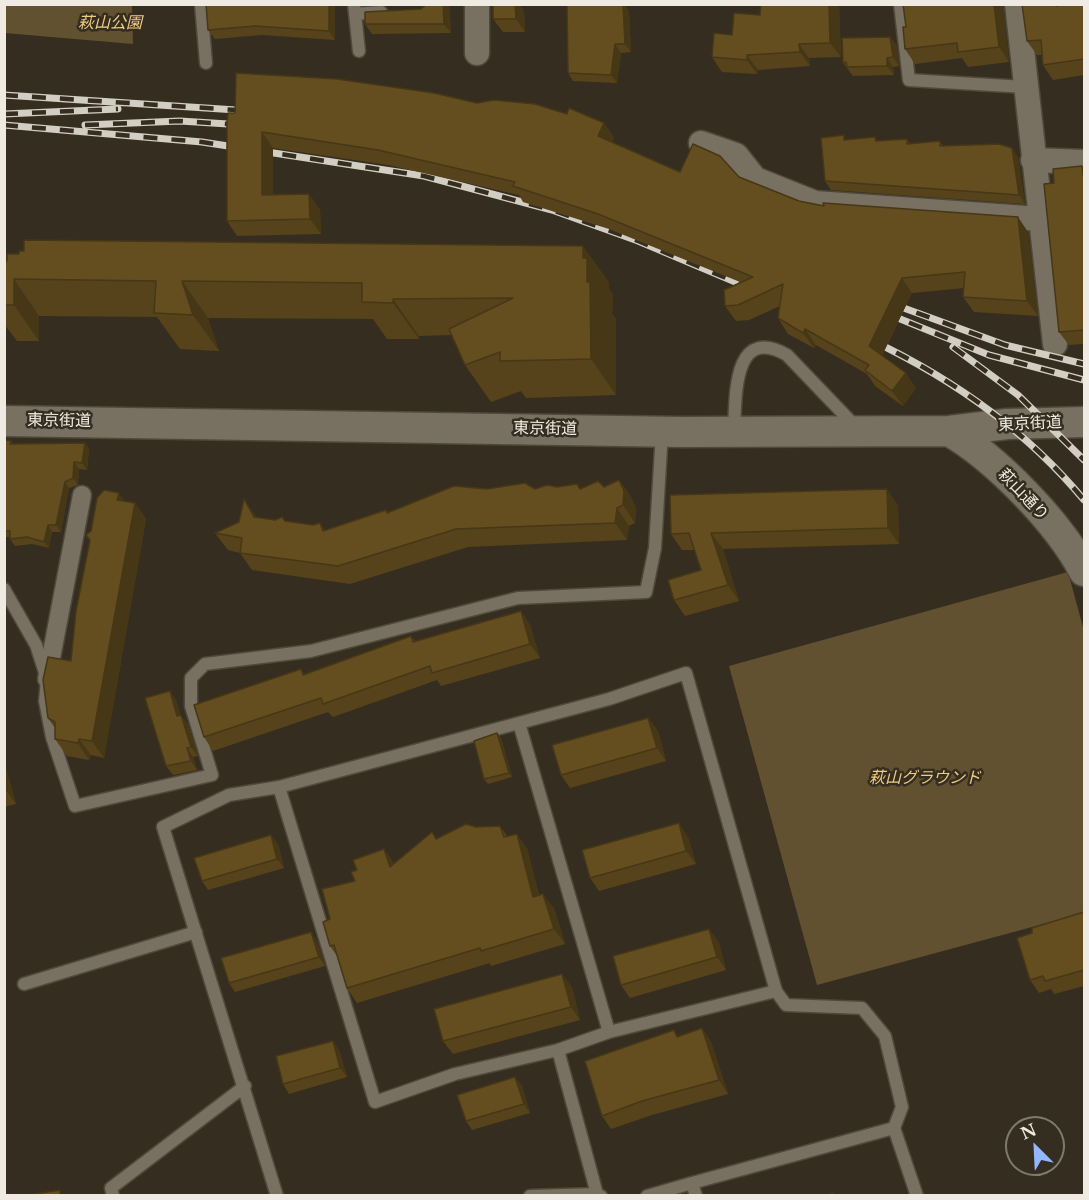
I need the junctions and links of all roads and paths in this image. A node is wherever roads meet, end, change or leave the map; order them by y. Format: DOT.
graph roads {
  1 [pos="201,4"];
  2 [pos="477,4"];
  3 [pos="900,4"];
  4 [pos="1017,4"];
  5 [pos="355,9"];
  6 [pos="391,12"];
  7 [pos="359,51"];
  8 [pos="477,53"];
  9 [pos="206,63"];
  10 [pos="1025,87"];
  11 [pos="701,143"];
  12 [pos="1033,160"];
  13 [pos="1084,162"];
  14 [pos="1040,219"];
  15 [pos="1055,344"];
  16 [pos="4,421"];
  17 [pos="1084,422"];
  18 [pos="734,430"];
  19 [pos="860,430"];
  20 [pos="662,431"];
  21 [pos="949,431"];
  22 [pos="81,495"];
  23 [pos="1084,571"];
  24 [pos="4,589"];
  25 [pos="47,678"];
  26 [pos="519,723"];
  27 [pos="279,787"];
  28 [pos="196,932"];
  29 [pos="24,984"];
  30 [pos="776,991"];
  31 [pos="609,1032"];
  32 [pos="558,1050"];
  33 [pos="245,1086"];
  34 [pos="894,1128"];
  35 [pos="692,1183"];
  36 [pos="599,1195"];
  37 [pos="113,1196"];
  38 [pos="277,1196"];
  39 [pos="530,1196"];
  40 [pos="647,1196"];
  41 [pos="696,1196"];
  42 [pos="917,1196"];
  1 -- 9 [label="lane"];
  2 -- 8 [label="street"];
  3 -- 10 [label="lane"];
  4 -- 10 [label="street"];
  5 -- 6 [label="lane"];
  5 -- 7 [label="lane"];
  10 -- 12 [label="street"];
  11 -- 14 [label="street"];
  12 -- 13 [label="street"];
  12 -- 14 [label="street"];
  14 -- 15 [label="street"];
  16 -- 20 [label="street, 東京街道"];
  17 -- 21 [label="street, 東京街道"];
  18 -- 19 [label="street, 東京街道"];
  18 -- 19 [label="lane"];
  18 -- 20 [label="street, 東京街道"];
  19 -- 21 [label="street, 東京街道"];
  20 -- 25 [label="lane"];
  21 -- 23 [label="street, 萩山通り"];
  22 -- 25 [label="street"];
  24 -- 25 [label="lane"];
  26 -- 27 [label="lane"];
  26 -- 30 [label="lane"];
  26 -- 31 [label="lane"];
  27 -- 28 [label="lane"];
  27 -- 32 [label="lane"];
  28 -- 29 [label="lane"];
  28 -- 33 [label="lane"];
  30 -- 31 [label="lane"];
  30 -- 34 [label="lane"];
  31 -- 32 [label="lane"];
  32 -- 36 [label="lane"];
  33 -- 37 [label="lane"];
  33 -- 38 [label="lane"];
  34 -- 35 [label="lane"];
  34 -- 42 [label="lane"];
  35 -- 40 [label="lane"];
  35 -- 41 [label="lane"];
  36 -- 39 [label="lane"];
}
